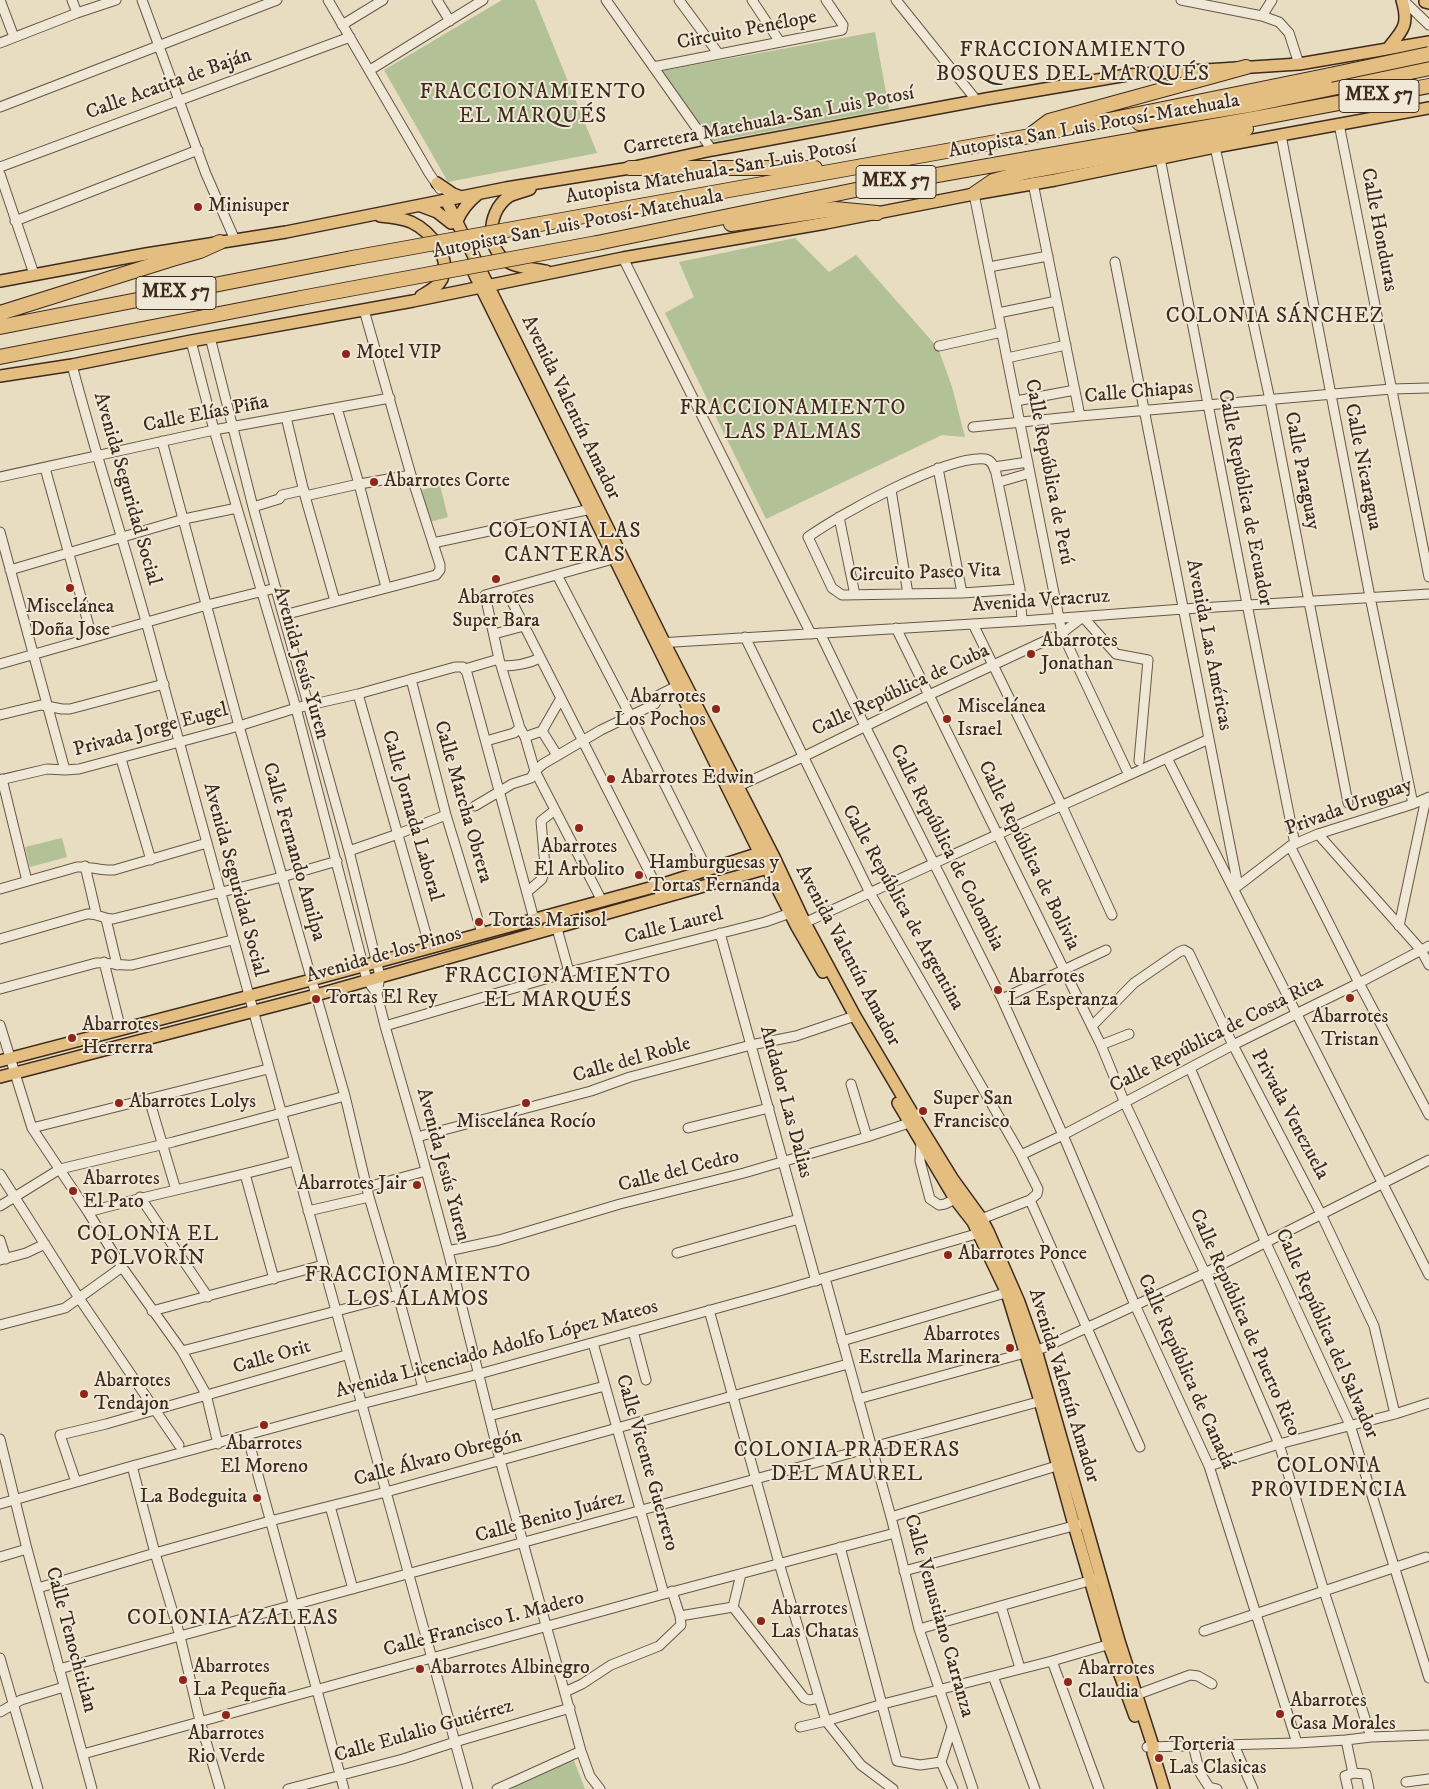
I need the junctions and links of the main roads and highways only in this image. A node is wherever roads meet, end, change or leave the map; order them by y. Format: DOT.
graph roads {
  1 [pos="1403,0"];
  2 [pos="1429,42"];
  3 [pos="1407,45"];
  4 [pos="1389,48"];
  5 [pos="1429,54"];
  6 [pos="1429,59"];
  7 [pos="1246,67"];
  8 [pos="1429,68"];
  9 [pos="1429,86"];
  10 [pos="1429,98"];
  11 [pos="1429,108"];
  12 [pos="1193,109"];
  13 [pos="1414,110"];
  14 [pos="1036,134"];
  15 [pos="1205,139"];
  16 [pos="630,168"];
  17 [pos="853,168"];
  18 [pos="553,181"];
  19 [pos="478,194"];
  20 [pos="974,194"];
  21 [pos="461,197"];
  22 [pos="443,201"];
  23 [pos="423,205"];
  24 [pos="877,213"];
  25 [pos="366,215"];
  26 [pos="454,222"];
  27 [pos="665,228"];
  28 [pos="220,242"];
  29 [pos="553,272"];
  30 [pos="0,280"];
  31 [pos="484,286"];
  32 [pos="413,301"];
  33 [pos="0,313"];
  34 [pos="0,327"];
  35 [pos="129,354"];
  36 [pos="0,358"];
  37 [pos="115,365"];
  38 [pos="0,376"];
  39 [pos="660,643"];
  40 [pos="733,788"];
  41 [pos="765,852"];
  42 [pos="773,867"];
  43 [pos="5,1059"];
  44 [pos="0,1077"];
  45 [pos="913,1122"];
  46 [pos="977,1220"];
  47 [pos="1114,1643"];
  48 [pos="1151,1749"];
  49 [pos="1164,1789"];
  1 -- 4 [label="main road"];
  2 -- 3 [label="main road, Carretera Matehuala-San Luis Potosí"];
  3 -- 4 [label="main road, Carretera Matehuala-San Luis Potosí"];
  3 -- 6 [label="main road"];
  4 -- 7 [label="main road, Carretera Matehuala-San Luis Potosí"];
  5 -- 12 [label="highway, MEX 57, bridge"];
  7 -- 14 [label="highway"];
  7 -- 16 [label="main road, Carretera Matehuala-San Luis Potosí"];
  8 -- 12 [label="highway"];
  9 -- 15 [label="highway, MEX 57"];
  10 -- 13 [label="main road"];
  11 -- 13 [label="main road"];
  12 -- 14 [label="highway, Autopista Matehuala-San Luis Potosí"];
  13 -- 15 [label="main road"];
  14 -- 17 [label="highway, Autopista Matehuala-San Luis Potosí / MEX 57"];
  15 -- 20 [label="main road"];
  15 -- 20 [label="highway"];
  15 -- 27 [label="highway, Autopista San Luis Potosí-Matehuala / MEX 57"];
  16 -- 17 [label="highway"];
  16 -- 18 [label="main road, Carretera Matehuala-San Luis Potosí"];
  17 -- 34 [label="highway, Autopista Matehuala-San Luis Potosí / MEX 57, bridge"];
  18 -- 19 [label="main road, Carretera Matehuala-San Luis Potosí"];
  18 -- 29 [label="main road"];
  19 -- 21 [label="main road, Carretera Matehuala-San Luis Potosí"];
  19 -- 26 [label="main road"];
  20 -- 24 [label="main road"];
  21 -- 22 [label="main road, Carretera Matehuala-San Luis Potosí"];
  21 -- 23 [label="main road"];
  22 -- 23 [label="main road, Carretera Matehuala-San Luis Potosí"];
  22 -- 26 [label="main road, Avenida Valentín Amador"];
  23 -- 25 [label="main road, Carretera Matehuala-San Luis Potosí"];
  23 -- 26 [label="main road"];
  24 -- 27 [label="highway"];
  24 -- 29 [label="main road"];
  25 -- 28 [label="main road, Carretera Matehuala-San Luis Potosí"];
  25 -- 32 [label="main road"];
  26 -- 31 [label="main road, Avenida Valentín Amador"];
  27 -- 36 [label="highway, Autopista San Luis Potosí-Matehuala / MEX 57, bridge"];
  28 -- 30 [label="main road, Carretera Matehuala-San Luis Potosí"];
  28 -- 33 [label="highway"];
  29 -- 31 [label="main road"];
  31 -- 32 [label="main road"];
  31 -- 39 [label="main road, Avenida Valentín Amador"];
  32 -- 35 [label="main road"];
  35 -- 37 [label="main road"];
  35 -- 38 [label="main road"];
  39 -- 40 [label="main road, Avenida Valentín Amador"];
  39 -- 40 [label="main road, Avenida Valentín Amador"];
  40 -- 41 [label="main road, Avenida Valentín Amador"];
  41 -- 42 [label="main road, Avenida Valentín Amador"];
  41 -- 43 [label="main road, Avenida de los Pinos"];
  42 -- 44 [label="main road, Avenida de los Pinos"];
  42 -- 45 [label="main road, Avenida Valentín Amador"];
  45 -- 46 [label="main road, Avenida Valentín Amador"];
  45 -- 46 [label="main road, Avenida Valentín Amador"];
  46 -- 47 [label="main road, Avenida Valentín Amador"];
  47 -- 48 [label="main road, Avenida Valentín Amador"];
  47 -- 48 [label="main road, Avenida Valentín Amador"];
  48 -- 49 [label="main road, Avenida Valentín Amador"];
}
